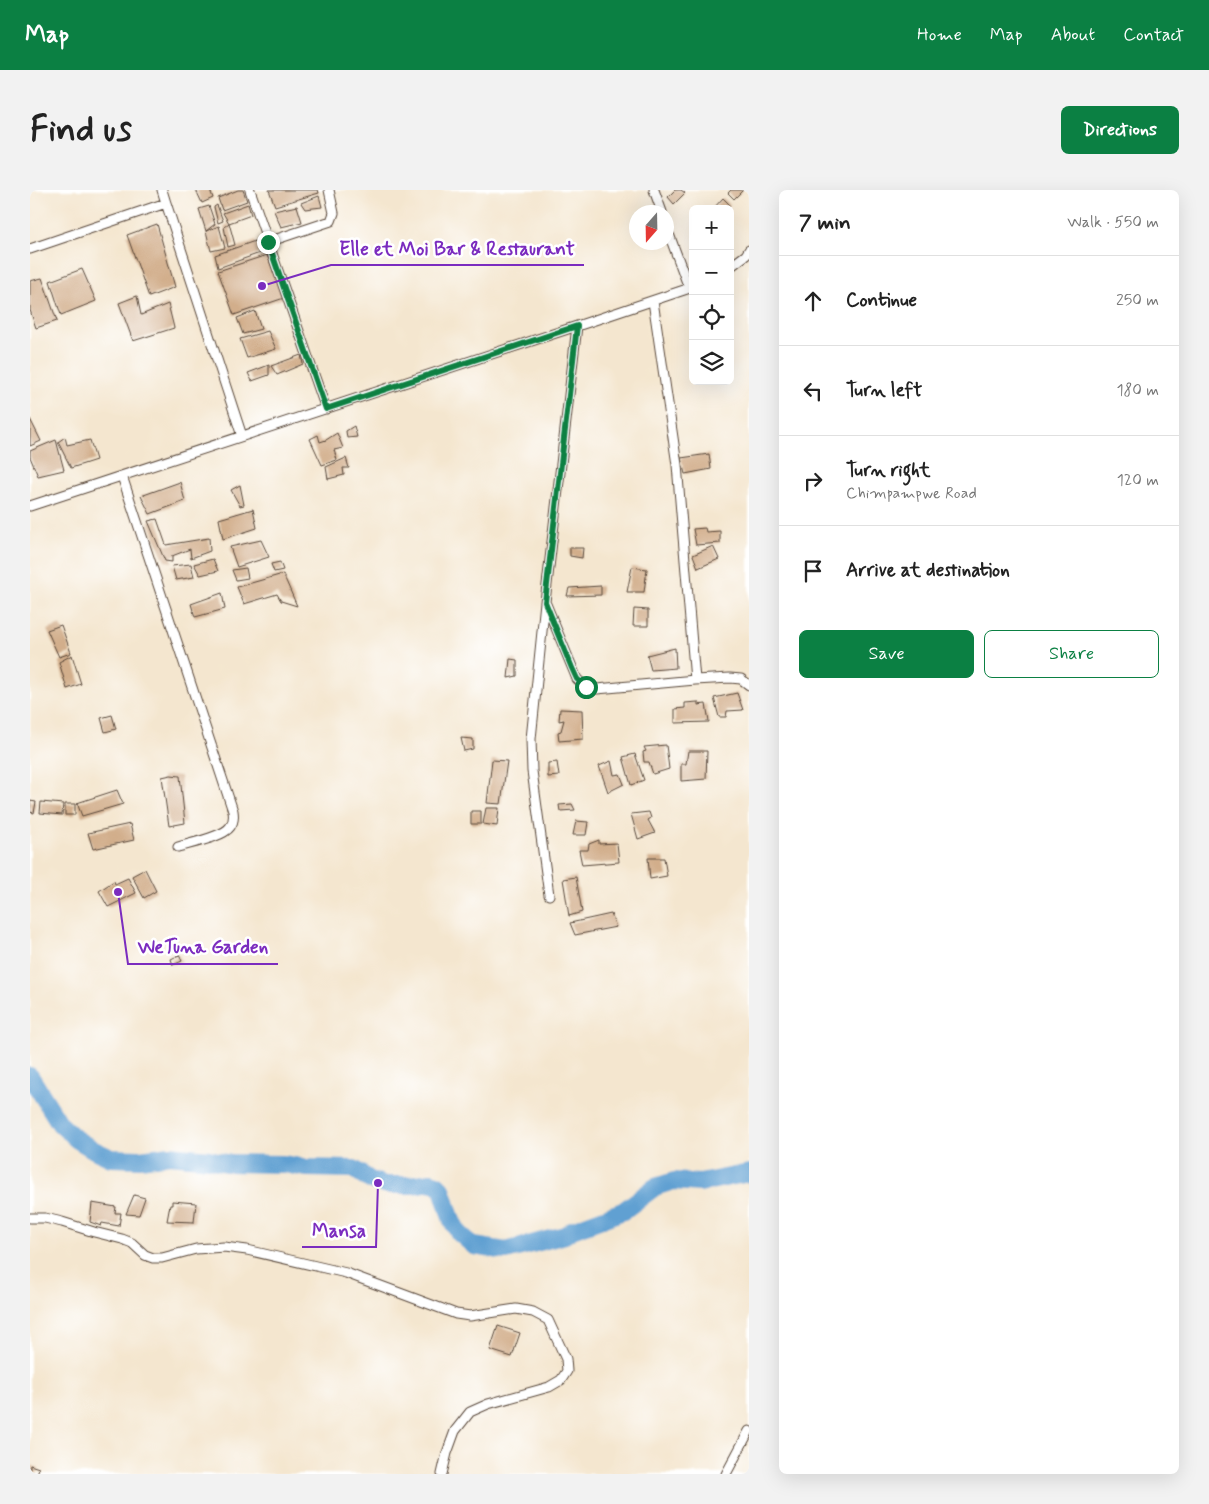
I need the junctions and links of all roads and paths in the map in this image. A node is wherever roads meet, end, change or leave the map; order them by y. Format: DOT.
graph roads {
  1 [pos="162,190"];
  2 [pos="250,190"];
  3 [pos="329,190"];
  4 [pos="654,190"];
  5 [pos="166,203"];
  6 [pos="659,205"];
  7 [pos="268,242"];
  8 [pos="674,246"];
  9 [pos="30,249"];
  10 [pos="748,255"];
  11 [pos="734,264"];
  12 [pos="689,282"];
  13 [pos="689,288"];
  14 [pos="652,301"];
  15 [pos="577,326"];
  16 [pos="326,409"];
  17 [pos="242,436"];
  18 [pos="122,476"];
  19 [pos="30,506"];
  20 [pos="545,602"];
  21 [pos="696,680"];
  22 [pos="749,685"];
  23 [pos="178,847"];
  24 [pos="549,895"];
  25 [pos="30,1218"];
  26 [pos="749,1431"];
  27 [pos="442,1474"];
  28 [pos="726,1474"];
  1 -- 5 [label="street"];
  2 -- 7 [label="street"];
  3 -- 7 [label="street"];
  4 -- 6 [label="street"];
  5 -- 9 [label="street"];
  5 -- 17 [label="street"];
  7 -- 16 [label="street"];
  8 -- 12 [label="street"];
  10 -- 11 [label="street"];
  13 -- 14 [label="street"];
  14 -- 15 [label="street"];
  14 -- 21 [label="street"];
  15 -- 16 [label="street"];
  15 -- 20 [label="street"];
  16 -- 17 [label="street"];
  17 -- 18 [label="street"];
  18 -- 19 [label="street"];
  18 -- 23 [label="street"];
  20 -- 21 [label="street"];
  20 -- 24 [label="street"];
  21 -- 22 [label="street"];
  25 -- 27 [label="street"];
  26 -- 28 [label="street"];
}
